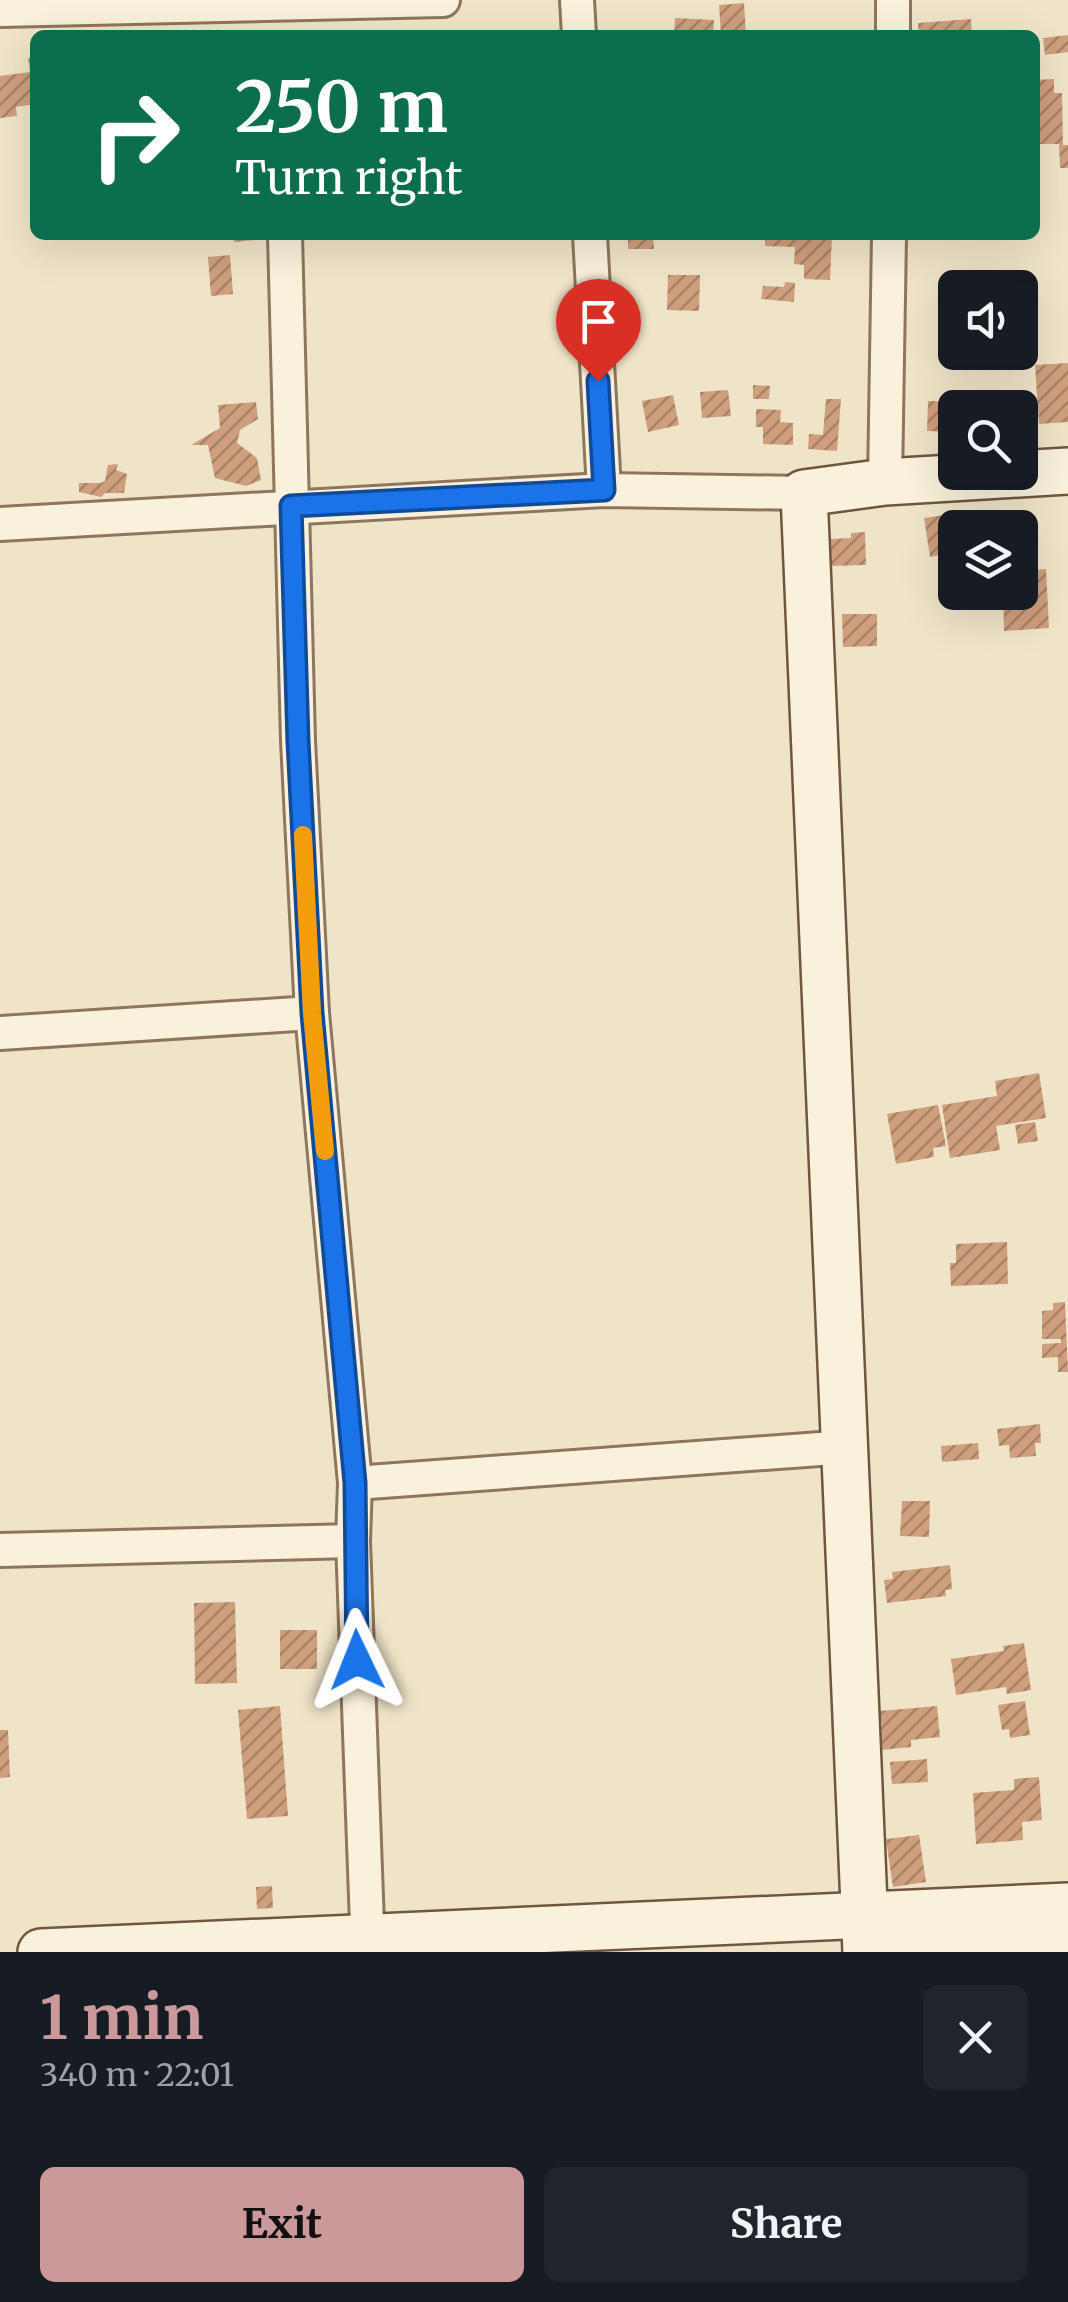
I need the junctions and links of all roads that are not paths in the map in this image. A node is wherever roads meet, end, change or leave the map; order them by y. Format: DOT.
graph roads {
  1 [pos="443,0"];
  2 [pos="577,0"];
  3 [pos="893,0"];
  4 [pos="0,10"];
  5 [pos="279,20"];
  6 [pos="579,30"];
  7 [pos="893,30"];
  8 [pos="285,240"];
  9 [pos="590,240"];
  10 [pos="889,240"];
  11 [pos="1068,471"];
  12 [pos="885,482"];
  13 [pos="604,490"];
  14 [pos="804,493"];
  15 [pos="291,506"];
  16 [pos="0,524"];
  17 [pos="312,1013"];
  18 [pos="0,1033"];
  19 [pos="847,1447"];
  20 [pos="355,1483"];
  21 [pos="353,1541"];
  22 [pos="0,1550"];
  23 [pos="1068,1906"];
  24 [pos="865,1934"];
  25 [pos="1068,1944"];
  26 [pos="367,1945"];
  27 [pos="41,1952"];
  28 [pos="904,1952"];
  1 -- 5 [label="street"];
  2 -- 6 [label="street"];
  3 -- 7 [label="street"];
  4 -- 5 [label="street"];
  8 -- 15 [label="street"];
  9 -- 13 [label="street"];
  10 -- 12 [label="street"];
  11 -- 12 [label="street"];
  12 -- 14 [label="street"];
  13 -- 14 [label="street"];
  13 -- 15 [label="street"];
  14 -- 19 [label="street"];
  15 -- 16 [label="street"];
  15 -- 17 [label="street"];
  17 -- 18 [label="street"];
  17 -- 20 [label="street"];
  19 -- 20 [label="street"];
  19 -- 24 [label="street"];
  20 -- 21 [label="street"];
  21 -- 22 [label="street"];
  21 -- 26 [label="street"];
  23 -- 24 [label="street"];
  24 -- 26 [label="street"];
  25 -- 28 [label="street"];
  26 -- 27 [label="street"];
}
